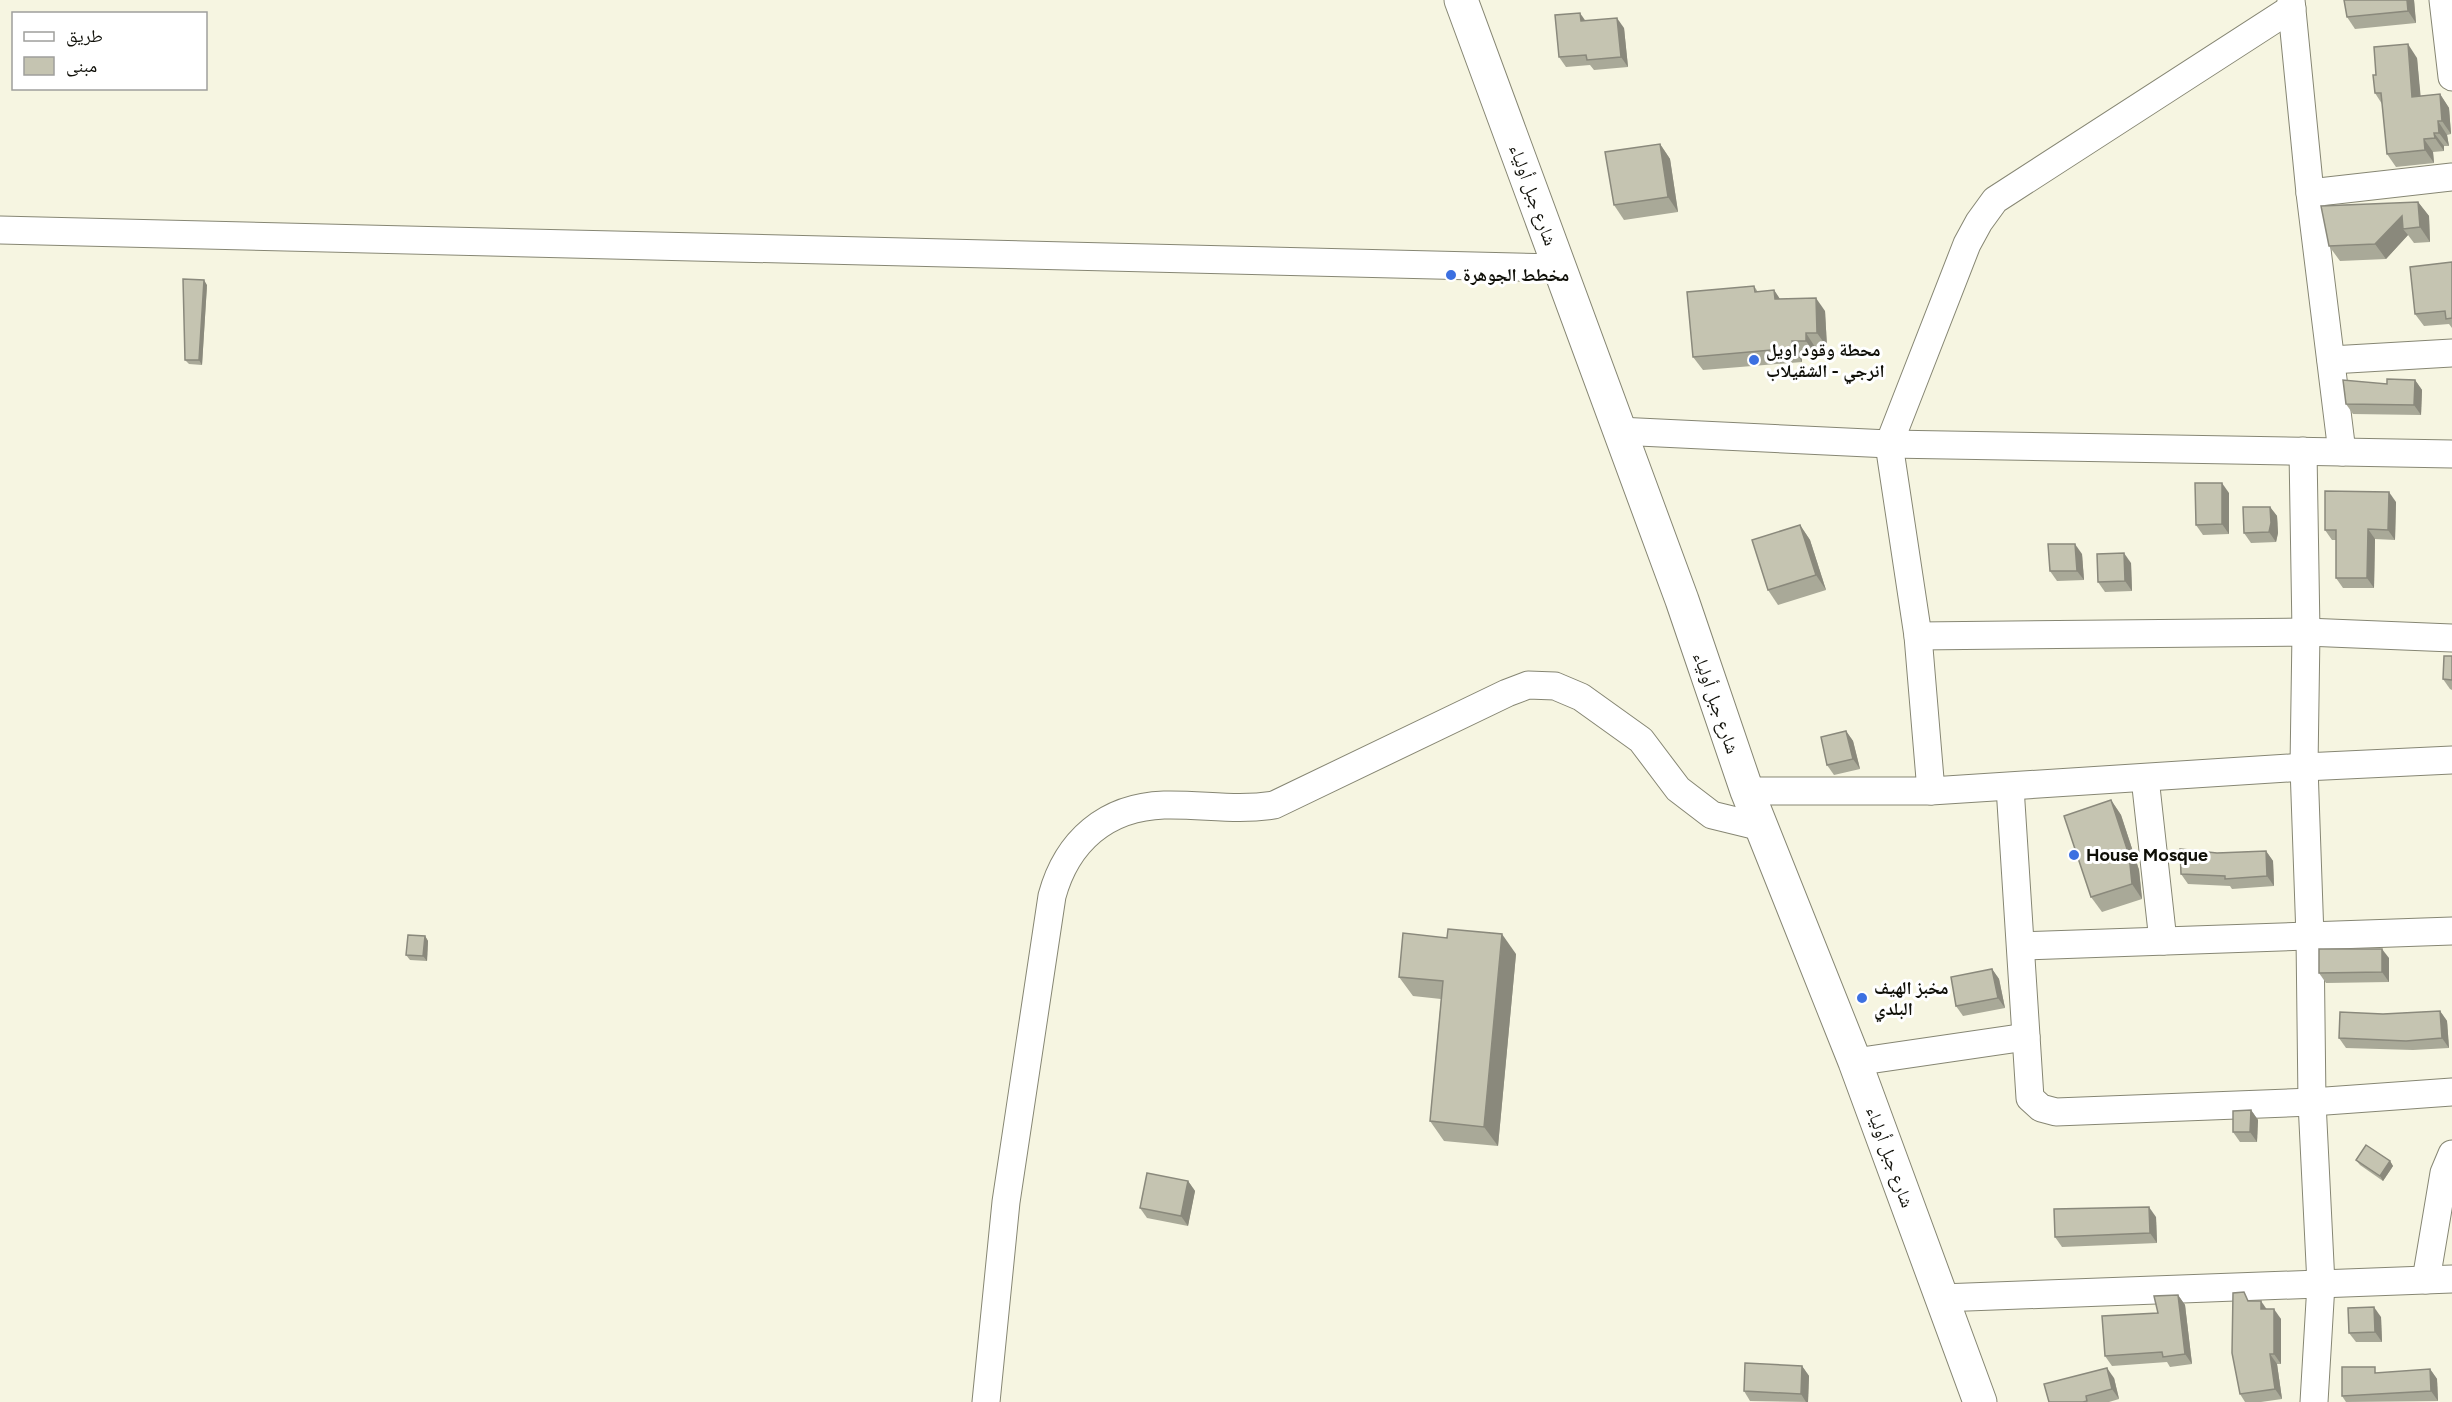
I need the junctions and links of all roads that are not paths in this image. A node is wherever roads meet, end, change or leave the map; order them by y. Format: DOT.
graph roads {
  1 [pos="1461,0"];
  2 [pos="2443,0"];
  3 [pos="2292,4"];
  4 [pos="2452,78"];
  5 [pos="2452,177"];
  6 [pos="2310,193"];
  7 [pos="0,230"];
  8 [pos="1559,268"];
  9 [pos="2452,353"];
  10 [pos="2331,360"];
  11 [pos="1618,431"];
  12 [pos="1889,444"];
  13 [pos="2303,451"];
  14 [pos="2342,452"];
  15 [pos="2452,454"];
  16 [pos="2306,632"];
  17 [pos="1918,636"];
  18 [pos="2452,638"];
  19 [pos="2452,760"];
  20 [pos="2304,767"];
  21 [pos="2145,778"];
  22 [pos="2010,787"];
  23 [pos="1747,791"];
  24 [pos="1931,791"];
  25 [pos="1761,827"];
  26 [pos="2452,931"];
  27 [pos="2310,937"];
  28 [pos="2163,941"];
  29 [pos="2021,946"];
  30 [pos="2026,1037"];
  31 [pos="1855,1062"];
  32 [pos="2452,1092"];
  33 [pos="2312,1102"];
  34 [pos="2452,1154"];
  35 [pos="2439,1279"];
  36 [pos="2321,1284"];
  37 [pos="1941,1298"];
  38 [pos="986,1402"];
  39 [pos="1980,1402"];
  40 [pos="2314,1402"];
  1 -- 8 [label="highway, شارع جبل أولياء"];
  2 -- 4 [label="street"];
  3 -- 6 [label="street"];
  3 -- 12 [label="street"];
  5 -- 6 [label="street"];
  6 -- 10 [label="street"];
  7 -- 8 [label="street"];
  8 -- 11 [label="highway, شارع جبل أولياء"];
  9 -- 10 [label="street"];
  10 -- 14 [label="street"];
  11 -- 12 [label="street"];
  11 -- 23 [label="highway, شارع جبل أولياء"];
  12 -- 13 [label="street"];
  12 -- 17 [label="street"];
  13 -- 14 [label="street"];
  13 -- 16 [label="street"];
  14 -- 15 [label="street"];
  16 -- 17 [label="street"];
  16 -- 18 [label="street"];
  16 -- 20 [label="street"];
  17 -- 24 [label="street"];
  19 -- 20 [label="street"];
  20 -- 21 [label="street"];
  20 -- 27 [label="street"];
  21 -- 22 [label="street"];
  21 -- 28 [label="street"];
  22 -- 24 [label="street"];
  22 -- 29 [label="street"];
  23 -- 24 [label="street"];
  23 -- 25 [label="highway, شارع جبل أولياء"];
  25 -- 31 [label="highway, شارع جبل أولياء"];
  25 -- 38 [label="street"];
  26 -- 27 [label="street"];
  27 -- 28 [label="street"];
  27 -- 33 [label="street"];
  28 -- 29 [label="street"];
  29 -- 30 [label="street"];
  30 -- 31 [label="street"];
  30 -- 33 [label="street"];
  31 -- 37 [label="highway, شارع جبل أولياء"];
  32 -- 33 [label="street"];
  33 -- 36 [label="street"];
  34 -- 35 [label="street"];
  35 -- 36 [label="street"];
  36 -- 37 [label="street"];
  36 -- 40 [label="street"];
  37 -- 39 [label="highway, شارع جبل أولياء"];
}
